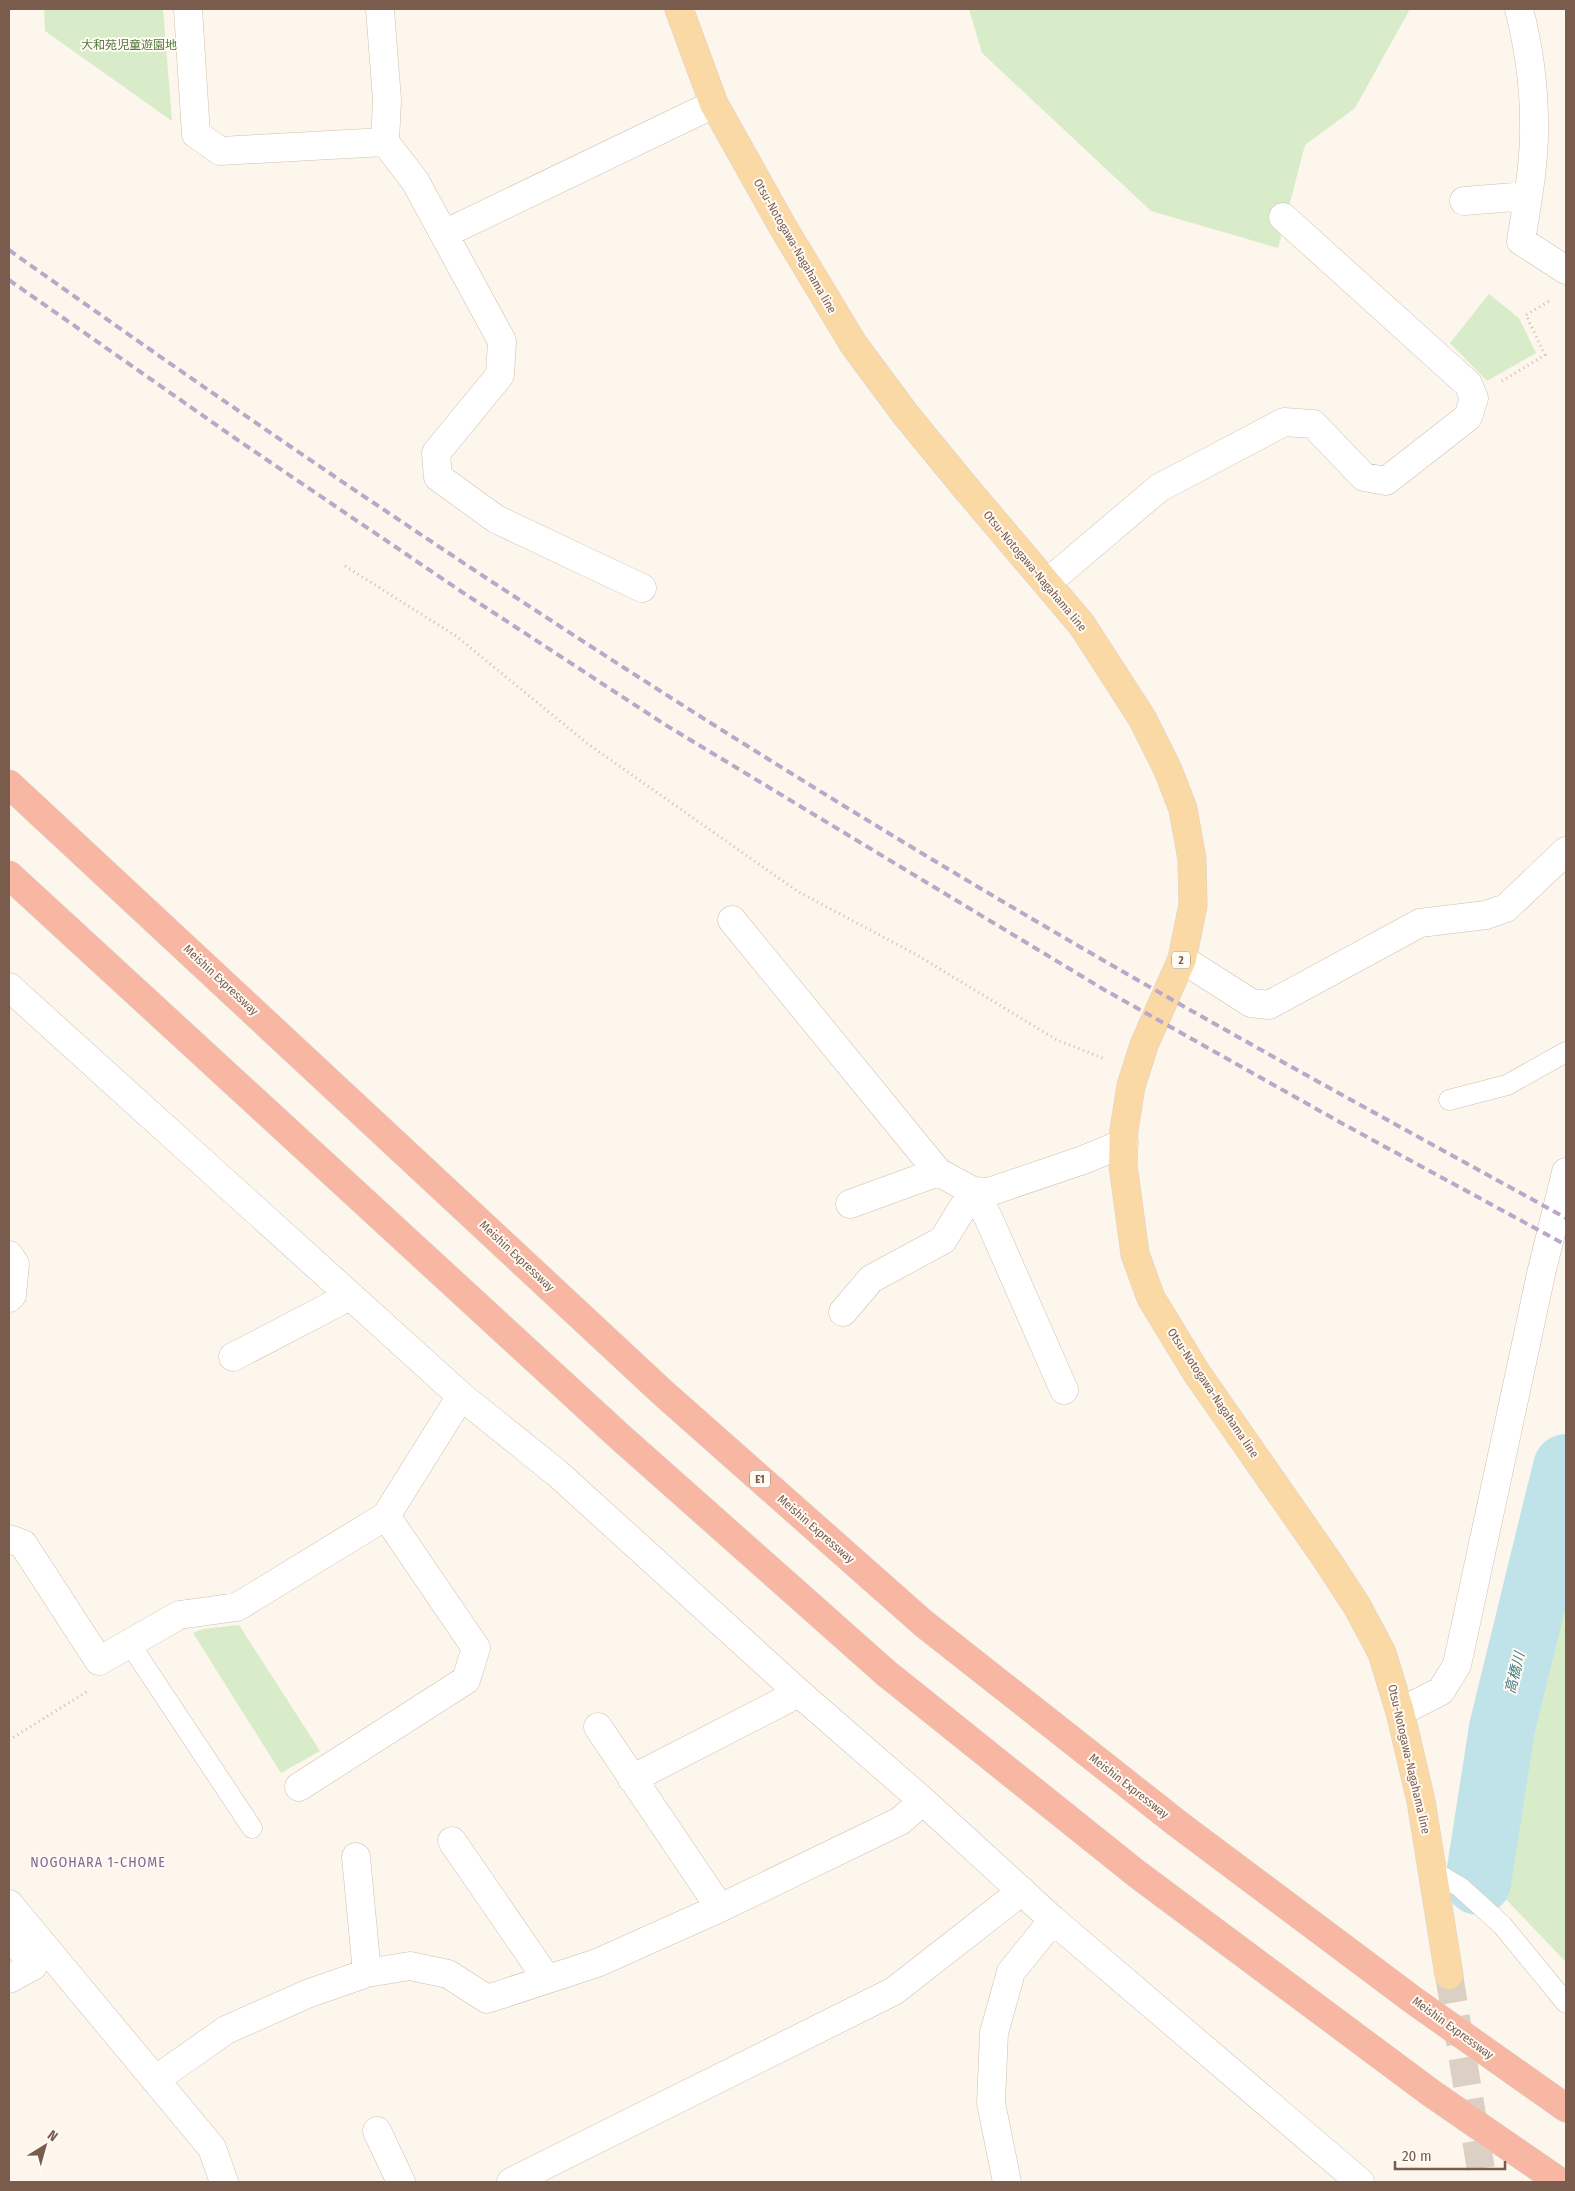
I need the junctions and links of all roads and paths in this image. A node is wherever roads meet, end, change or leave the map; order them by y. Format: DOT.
graph roads {
  1 [pos="188,9"];
  2 [pos="380,9"];
  3 [pos="679,9"];
  4 [pos="1519,9"];
  5 [pos="714,104"];
  6 [pos="385,142"];
  7 [pos="1528,196"];
  8 [pos="1464,201"];
  9 [pos="1283,217"];
  10 [pos="444,234"];
  11 [pos="1566,270"];
  12 [pos="1558,296"];
  13 [pos="1474,398"];
  14 [pos="345,566"];
  15 [pos="1047,583"];
  16 [pos="642,588"];
  17 [pos="9,784"];
  18 [pos="1566,851"];
  19 [pos="9,875"];
  20 [pos="732,920"];
  21 [pos="1182,959"];
  22 [pos="9,988"];
  23 [pos="1566,1052"];
  24 [pos="1136,1071"];
  25 [pos="1449,1100"];
  26 [pos="1124,1143"];
  27 [pos="938,1172"];
  28 [pos="1566,1172"];
  29 [pos="973,1191"];
  30 [pos="850,1204"];
  31 [pos="9,1255"];
  32 [pos="350,1296"];
  33 [pos="9,1298"];
  34 [pos="843,1312"];
  35 [pos="233,1357"];
  36 [pos="1064,1390"];
  37 [pos="461,1396"];
  38 [pos="386,1516"];
  39 [pos="9,1539"];
  40 [pos="130,1644"];
  41 [pos="99,1661"];
  42 [pos="799,1693"];
  43 [pos="1400,1712"];
  44 [pos="598,1727"];
  45 [pos="9,1740"];
  46 [pos="632,1779"];
  47 [pos="299,1787"];
  48 [pos="923,1801"];
  49 [pos="252,1828"];
  50 [pos="452,1841"];
  51 [pos="356,1856"];
  52 [pos="1433,1871"];
  53 [pos="1022,1891"];
  54 [pos="9,1904"];
  55 [pos="720,1908"];
  56 [pos="1053,1920"];
  57 [pos="9,1934"];
  58 [pos="367,1974"];
  59 [pos="1449,1974"];
  60 [pos="9,1979"];
  61 [pos="547,1979"];
  62 [pos="1566,2003"];
  63 [pos="155,2080"];
  64 [pos="1566,2108"];
  65 [pos="376,2132"];
  66 [pos="224,2182"];
  67 [pos="400,2182"];
  68 [pos="511,2182"];
  69 [pos="1007,2182"];
  70 [pos="1360,2182"];
  71 [pos="1560,2182"];
  1 -- 6 [label="street"];
  2 -- 6 [label="street"];
  3 -- 5 [label="main road, Otsu-Notogawa-Nagahama line / 2"];
  4 -- 7 [label="street"];
  5 -- 10 [label="street"];
  5 -- 15 [label="main road, Otsu-Notogawa-Nagahama line / 2"];
  6 -- 10 [label="street"];
  7 -- 8 [label="street"];
  7 -- 11 [label="street"];
  9 -- 13 [label="street"];
  10 -- 16 [label="street"];
  12 -- 13 [label="path"];
  13 -- 15 [label="street"];
  14 -- 24 [label="path"];
  15 -- 21 [label="main road, Otsu-Notogawa-Nagahama line / 2"];
  17 -- 64 [label="highway, Meishin Expressway / E1"];
  18 -- 21 [label="street"];
  19 -- 71 [label="highway"];
  20 -- 27 [label="street"];
  21 -- 24 [label="main road, Otsu-Notogawa-Nagahama line / 2"];
  22 -- 32 [label="street"];
  23 -- 25 [label="lane"];
  24 -- 26 [label="main road, Otsu-Notogawa-Nagahama line / 2"];
  26 -- 29 [label="street"];
  26 -- 43 [label="main road, Otsu-Notogawa-Nagahama line / 2"];
  27 -- 29 [label="street"];
  27 -- 30 [label="street"];
  28 -- 43 [label="street"];
  29 -- 34 [label="street"];
  29 -- 36 [label="street"];
  31 -- 33 [label="street"];
  32 -- 35 [label="street"];
  32 -- 37 [label="street"];
  37 -- 38 [label="street"];
  37 -- 42 [label="street"];
  38 -- 40 [label="street"];
  38 -- 47 [label="street"];
  39 -- 41 [label="street"];
  40 -- 41 [label="street"];
  40 -- 49 [label="lane"];
  41 -- 45 [label="path"];
  42 -- 46 [label="street"];
  42 -- 48 [label="street"];
  43 -- 52 [label="main road, Otsu-Notogawa-Nagahama line / 2"];
  44 -- 46 [label="street"];
  46 -- 55 [label="street"];
  48 -- 53 [label="street"];
  48 -- 55 [label="street"];
  50 -- 61 [label="street"];
  51 -- 58 [label="street"];
  52 -- 59 [label="main road, Otsu-Notogawa-Nagahama line / 2"];
  52 -- 62 [label="lane"];
  53 -- 56 [label="street"];
  53 -- 68 [label="street"];
  54 -- 63 [label="street"];
  55 -- 61 [label="street"];
  56 -- 69 [label="street"];
  56 -- 70 [label="street"];
  57 -- 60 [label="street"];
  58 -- 61 [label="street"];
  58 -- 63 [label="street"];
  63 -- 66 [label="street"];
  65 -- 67 [label="street"];
}
